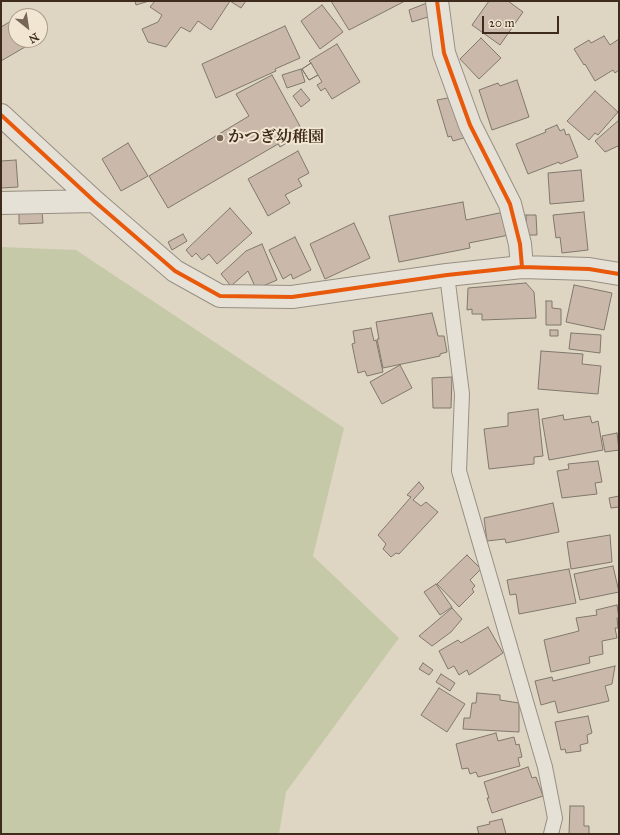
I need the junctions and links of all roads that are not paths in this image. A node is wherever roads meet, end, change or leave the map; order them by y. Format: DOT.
graph roads {
  1 [pos="437,1"];
  2 [pos="1,115"];
  3 [pos="94,201"];
  4 [pos="1,203"];
  5 [pos="522,267"];
  6 [pos="619,274"];
  7 [pos="447,275"];
  8 [pos="551,834"];
  1 -- 5 [label="street"];
  2 -- 3 [label="street"];
  3 -- 4 [label="street"];
  3 -- 7 [label="street"];
  5 -- 6 [label="street"];
  5 -- 7 [label="street"];
  7 -- 8 [label="lane"];
}
